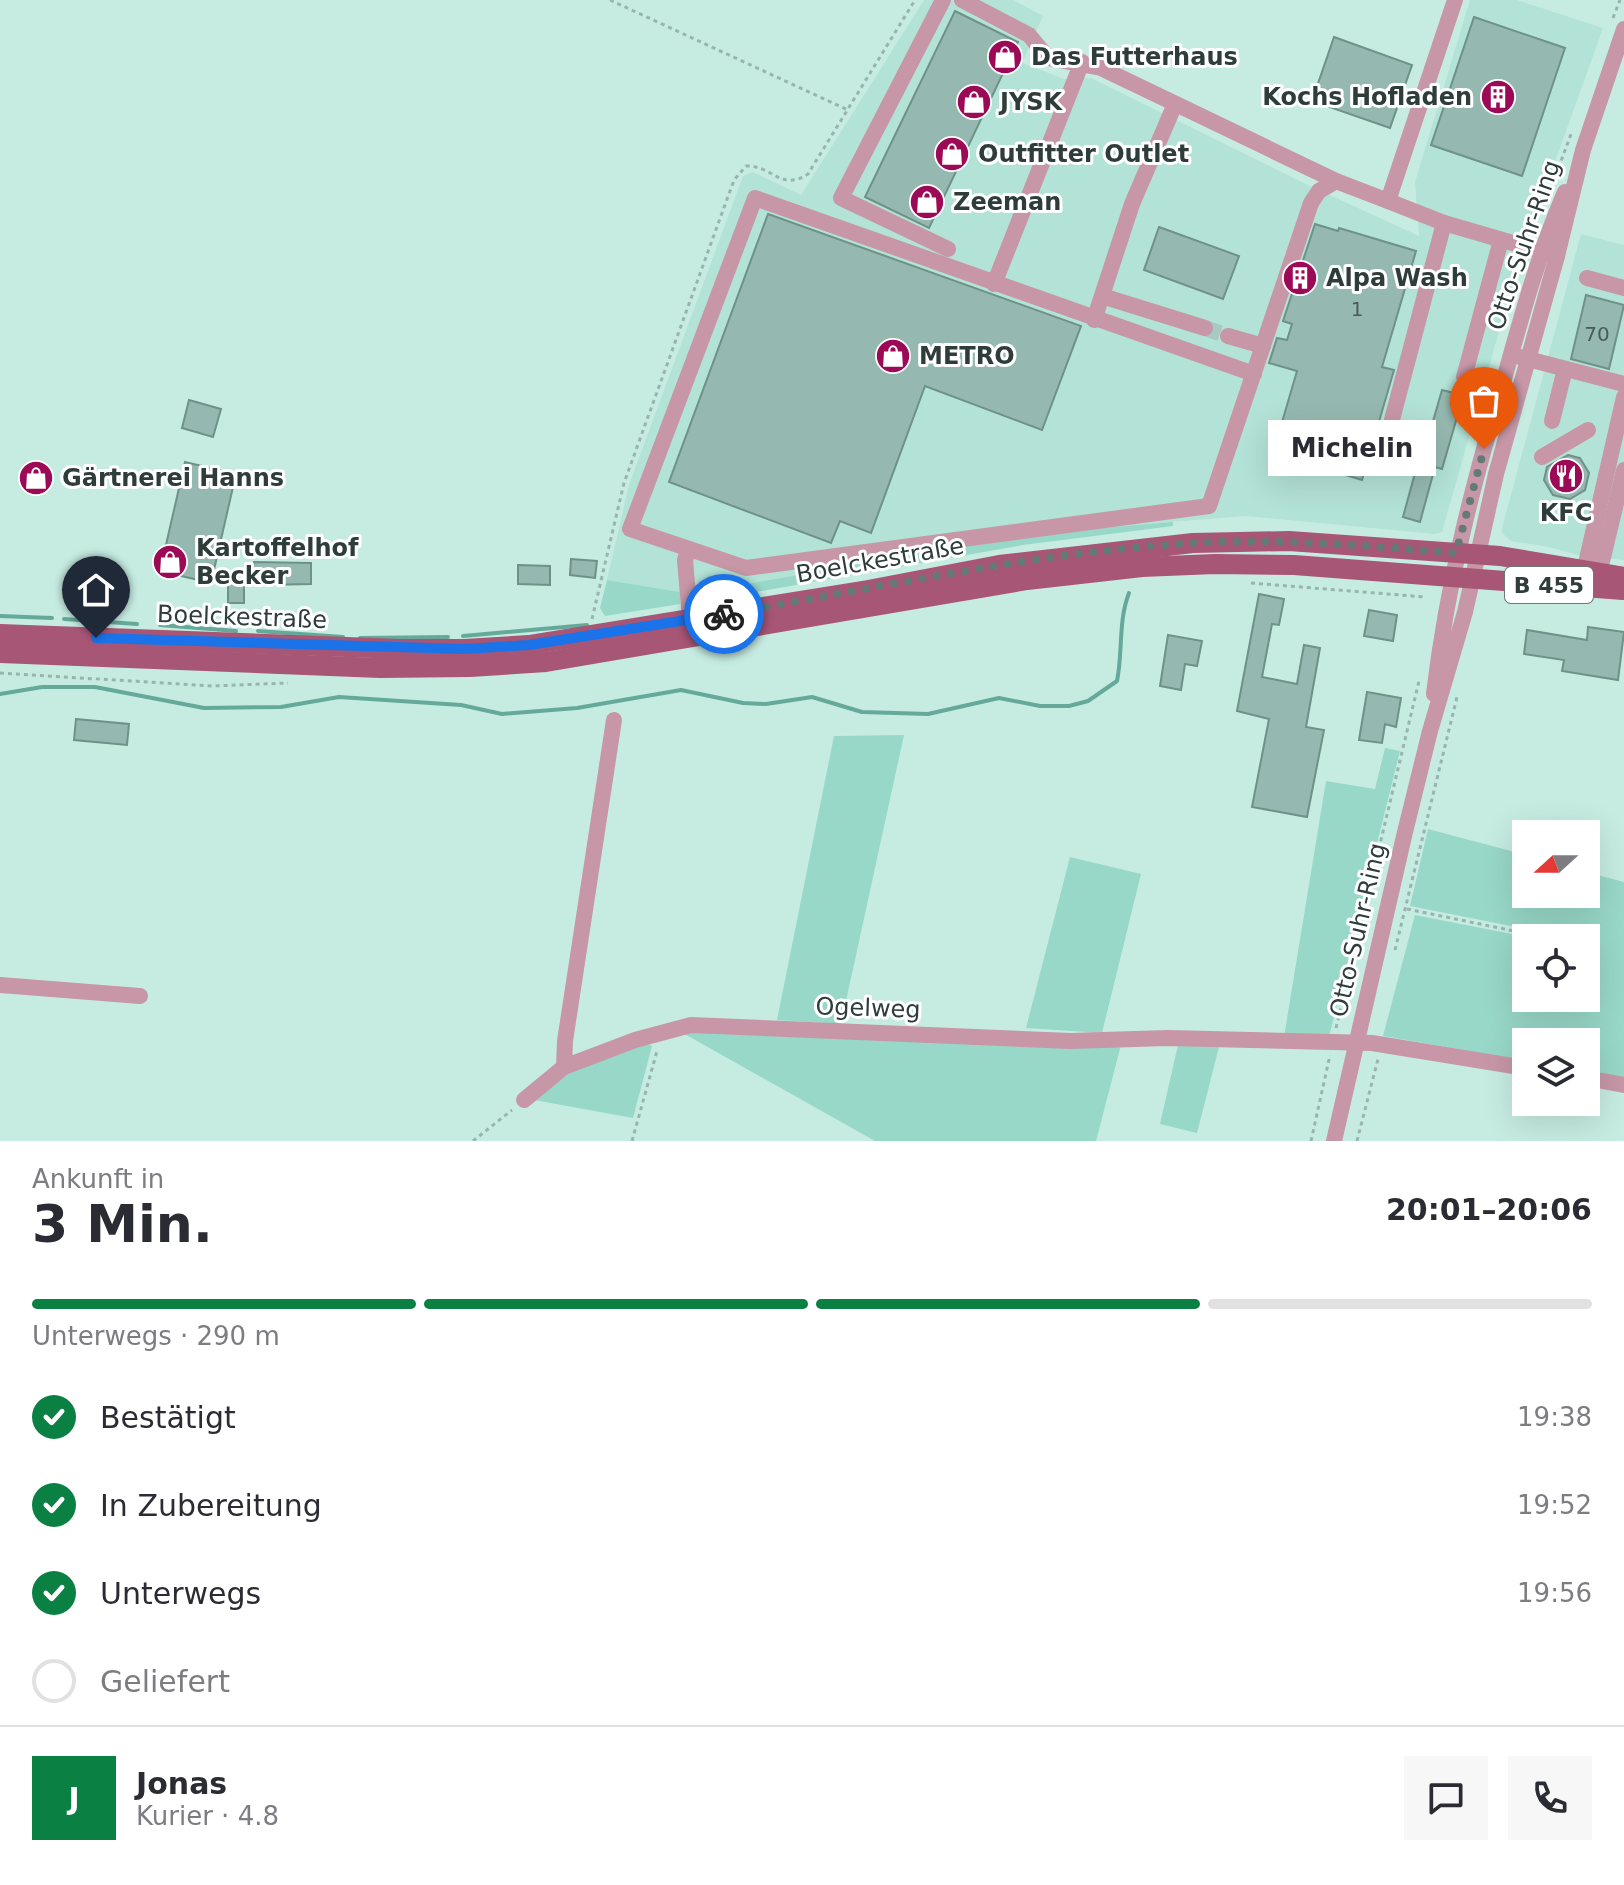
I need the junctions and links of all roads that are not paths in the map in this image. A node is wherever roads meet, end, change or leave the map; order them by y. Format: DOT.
graph roads {
  1 [pos="943,0"];
  2 [pos="962,0"];
  3 [pos="1455,0"];
  4 [pos="1616,29"];
  5 [pos="1082,62"];
  6 [pos="1175,104"];
  7 [pos="1336,181"];
  8 [pos="1388,201"];
  9 [pos="1444,223"];
  10 [pos="1501,240"];
  11 [pos="948,249"];
  12 [pos="1550,254"];
  13 [pos="1587,278"];
  14 [pos="994,284"];
  15 [pos="1624,288"];
  16 [pos="1102,296"];
  17 [pos="1094,320"];
  18 [pos="1205,328"];
  19 [pos="1228,336"];
  20 [pos="1263,346"];
  21 [pos="1519,357"];
  22 [pos="1565,369"];
  23 [pos="1254,374"];
  24 [pos="1464,377"];
  25 [pos="1624,384"];
  26 [pos="1624,397"];
  27 [pos="1552,421"];
  28 [pos="1588,430"];
  29 [pos="1389,431"];
  30 [pos="1542,457"];
  31 [pos="1624,470"];
  32 [pos="689,549"];
  33 [pos="1456,553"];
  34 [pos="1478,555"];
  35 [pos="1592,573"];
  36 [pos="1451,577"];
  37 [pos="1624,577"];
  38 [pos="1473,579"];
  39 [pos="1624,590"];
  40 [pos="690,619"];
  41 [pos="0,634"];
  42 [pos="0,653"];
  43 [pos="614,720"];
  44 [pos="1430,731"];
  45 [pos="0,985"];
  46 [pos="140,996"];
  47 [pos="1357,1043"];
  48 [pos="1512,1066"];
  49 [pos="564,1067"];
  50 [pos="1600,1081"];
  51 [pos="1624,1085"];
  52 [pos="524,1100"];
  53 [pos="1334,1141"];
  1 -- 11 [label="street"];
  2 -- 5 [label="street"];
  3 -- 8 [label="street"];
  4 -- 12 [label="street, Otto-Suhr-Ring"];
  5 -- 6 [label="street"];
  5 -- 14 [label="street"];
  6 -- 7 [label="street"];
  6 -- 16 [label="street"];
  7 -- 8 [label="street"];
  7 -- 20 [label="street"];
  8 -- 9 [label="street"];
  9 -- 10 [label="street"];
  9 -- 29 [label="street"];
  10 -- 12 [label="street"];
  10 -- 24 [label="street"];
  12 -- 21 [label="street, Otto-Suhr-Ring"];
  13 -- 15 [label="street"];
  14 -- 17 [label="street"];
  14 -- 32 [label="street"];
  16 -- 17 [label="street"];
  16 -- 18 [label="street"];
  17 -- 23 [label="street"];
  19 -- 20 [label="street"];
  20 -- 23 [label="street"];
  21 -- 22 [label="street"];
  21 -- 33 [label="street, Otto-Suhr-Ring"];
  21 -- 34 [label="street, Otto-Suhr-Ring"];
  22 -- 25 [label="street"];
  22 -- 27 [label="street"];
  23 -- 32 [label="street"];
  26 -- 35 [label="street"];
  28 -- 30 [label="street"];
  31 -- 35 [label="street"];
  32 -- 40 [label="street"];
  33 -- 34 [label="main road, Boelckestraße / B 455"];
  33 -- 36 [label="street, Otto-Suhr-Ring"];
  33 -- 40 [label="main road, Boelckestraße / B 455"];
  34 -- 35 [label="main road, Boelckestraße / B 455"];
  34 -- 38 [label="street, Otto-Suhr-Ring"];
  35 -- 37 [label="main road, Boelckestraße / B 455"];
  36 -- 38 [label="main road, Boelckestraße / B 455"];
  36 -- 42 [label="main road, Boelckestraße / B 455"];
  36 -- 44 [label="street, Otto-Suhr-Ring"];
  38 -- 39 [label="main road, Boelckestraße / B 455"];
  38 -- 44 [label="street, Otto-Suhr-Ring"];
  40 -- 41 [label="main road, Boelckestraße / B 455"];
  43 -- 49 [label="street"];
  44 -- 47 [label="street, Otto-Suhr-Ring"];
  45 -- 46 [label="street"];
  47 -- 48 [label="street, Ogelweg"];
  47 -- 49 [label="street, Ogelweg"];
  47 -- 53 [label="street, Otto-Suhr-Ring"];
  49 -- 52 [label="street"];
  50 -- 51 [label="street"];
}
